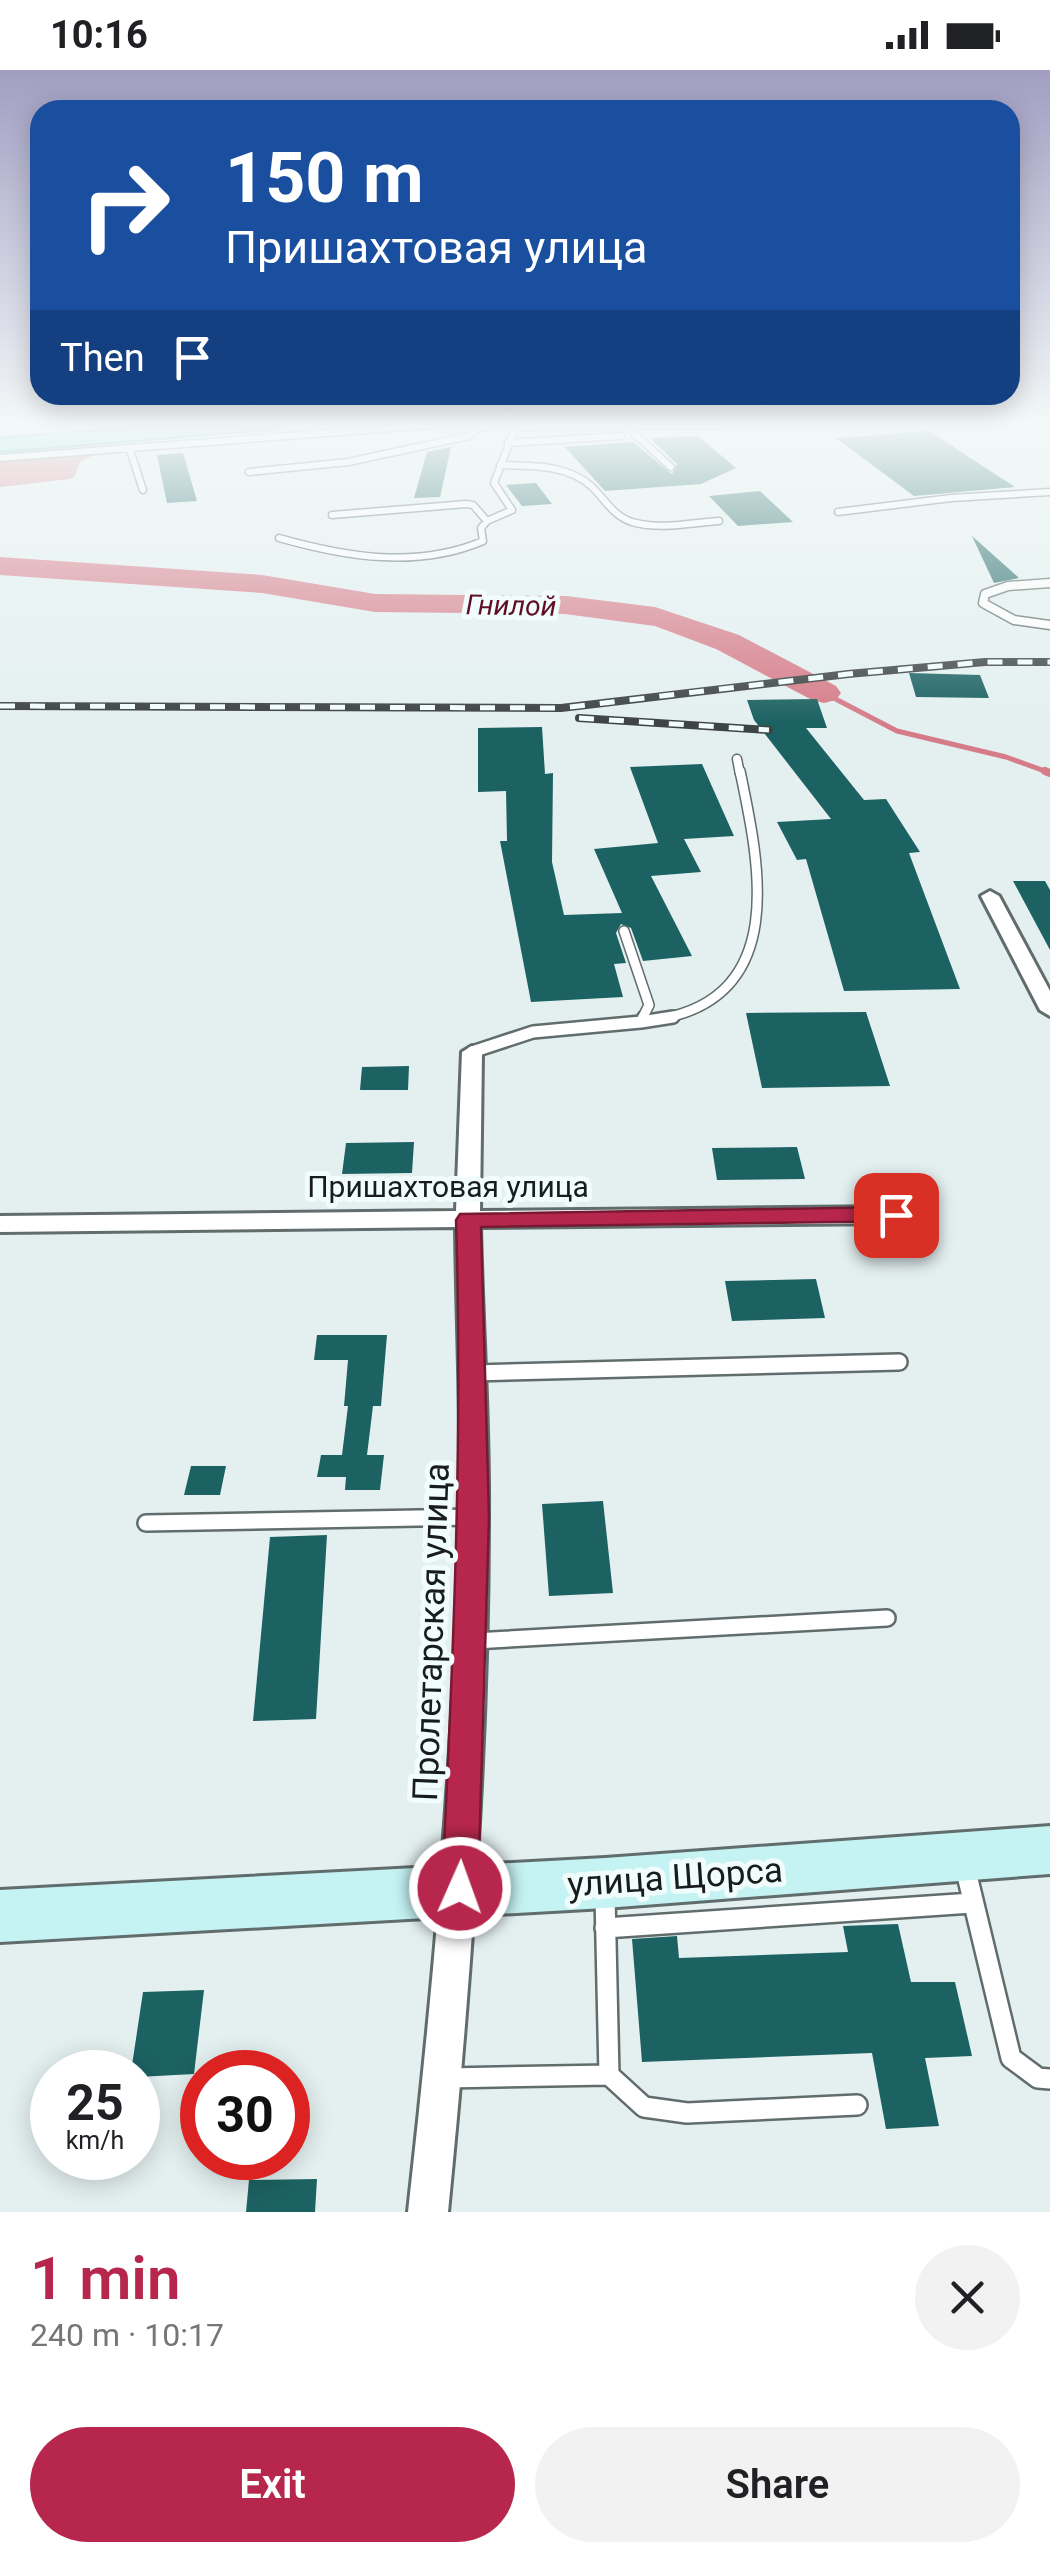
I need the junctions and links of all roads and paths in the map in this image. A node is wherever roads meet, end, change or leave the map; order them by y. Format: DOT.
graph roads {
  1 [pos="485,523"];
  2 [pos="634,523"];
  3 [pos="684,523"];
  4 [pos="279,538"];
  5 [pos="1050,583"];
  6 [pos="1050,624"];
  7 [pos="737,759"];
  8 [pos="990,896"];
  9 [pos="624,930"];
  10 [pos="1050,1010"];
  11 [pos="641,1022"];
  12 [pos="472,1052"];
  13 [pos="896,1215"];
  14 [pos="468,1220"];
  15 [pos="0,1224"];
  16 [pos="899,1362"];
  17 [pos="474,1373"];
  18 [pos="474,1517"];
  19 [pos="146,1523"];
  20 [pos="887,1618"];
  21 [pos="470,1641"];
  22 [pos="1050,1850"];
  23 [pos="967,1880"];
  24 [pos="460,1888"];
  25 [pos="605,1905"];
  26 [pos="0,1916"];
  27 [pos="609,2075"];
  28 [pos="442,2078"];
  29 [pos="1050,2079"];
  30 [pos="857,2105"];
  31 [pos="428,2212"];
  1 -- 4 [label="lane"];
  2 -- 3 [label="lane"];
  5 -- 6 [label="lane"];
  7 -- 11 [label="lane"];
  8 -- 10 [label="street"];
  9 -- 11 [label="lane"];
  11 -- 12 [label="lane"];
  12 -- 14 [label="street, Пролетарская улица"];
  13 -- 14 [label="street, Пришахтовая улица"];
  14 -- 15 [label="street, Пришахтовая улица"];
  14 -- 17 [label="street, Пролетарская улица"];
  16 -- 17 [label="lane"];
  17 -- 18 [label="street, Пролетарская улица"];
  18 -- 19 [label="lane"];
  18 -- 21 [label="street, Пролетарская улица"];
  20 -- 21 [label="lane"];
  21 -- 24 [label="street, Пролетарская улица"];
  22 -- 23 [label="main road, улица Щорса"];
  23 -- 25 [label="main road, улица Щорса"];
  23 -- 29 [label="lane"];
  24 -- 25 [label="main road, улица Щорса"];
  24 -- 26 [label="main road, улица Щорса"];
  24 -- 28 [label="street, Пролетарская улица"];
  25 -- 27 [label="lane"];
  27 -- 28 [label="lane"];
  27 -- 30 [label="lane"];
  28 -- 31 [label="street, Пролетарская улица"];
}
